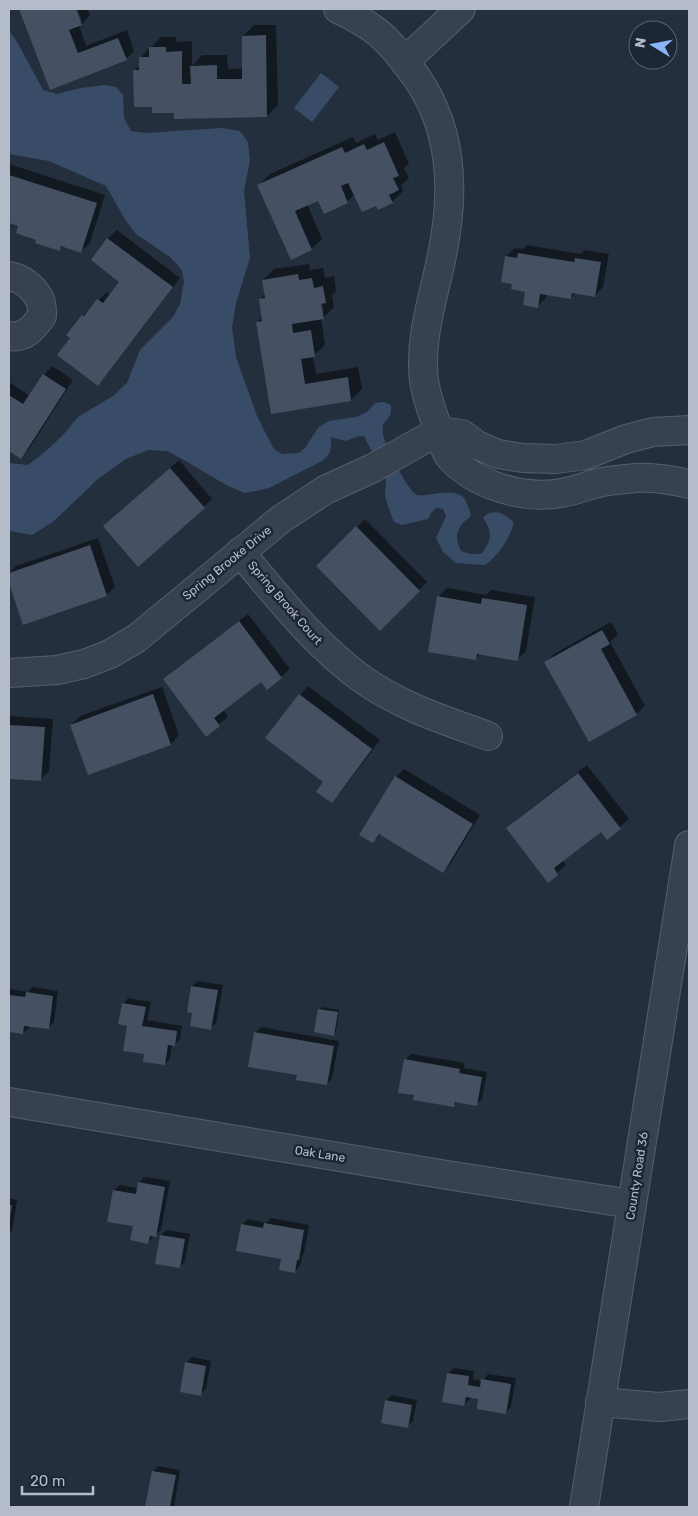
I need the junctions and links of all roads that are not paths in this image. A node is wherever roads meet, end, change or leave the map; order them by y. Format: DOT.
graph roads {
  1 [pos="338,9"];
  2 [pos="461,9"];
  3 [pos="405,62"];
  4 [pos="9,276"];
  5 [pos="9,336"];
  6 [pos="689,430"];
  7 [pos="439,431"];
  8 [pos="689,484"];
  9 [pos="240,552"];
  10 [pos="9,673"];
  11 [pos="488,736"];
  12 [pos="689,845"];
  13 [pos="9,1102"];
  14 [pos="632,1204"];
  15 [pos="600,1402"];
  16 [pos="689,1404"];
  17 [pos="584,1507"];
  1 -- 3 [label="street"];
  2 -- 3 [label="street"];
  3 -- 7 [label="street"];
  4 -- 5 [label="street"];
  6 -- 7 [label="street"];
  7 -- 8 [label="street"];
  7 -- 9 [label="street, Spring Brooke Drive"];
  9 -- 10 [label="street, Spring Brooke Drive"];
  9 -- 11 [label="street, Spring Brook Court"];
  12 -- 14 [label="street, County Road 36"];
  13 -- 14 [label="street, Oak Lane"];
  14 -- 15 [label="street, County Road 36"];
  15 -- 16 [label="street"];
  15 -- 17 [label="street, County Road 36"];
}
